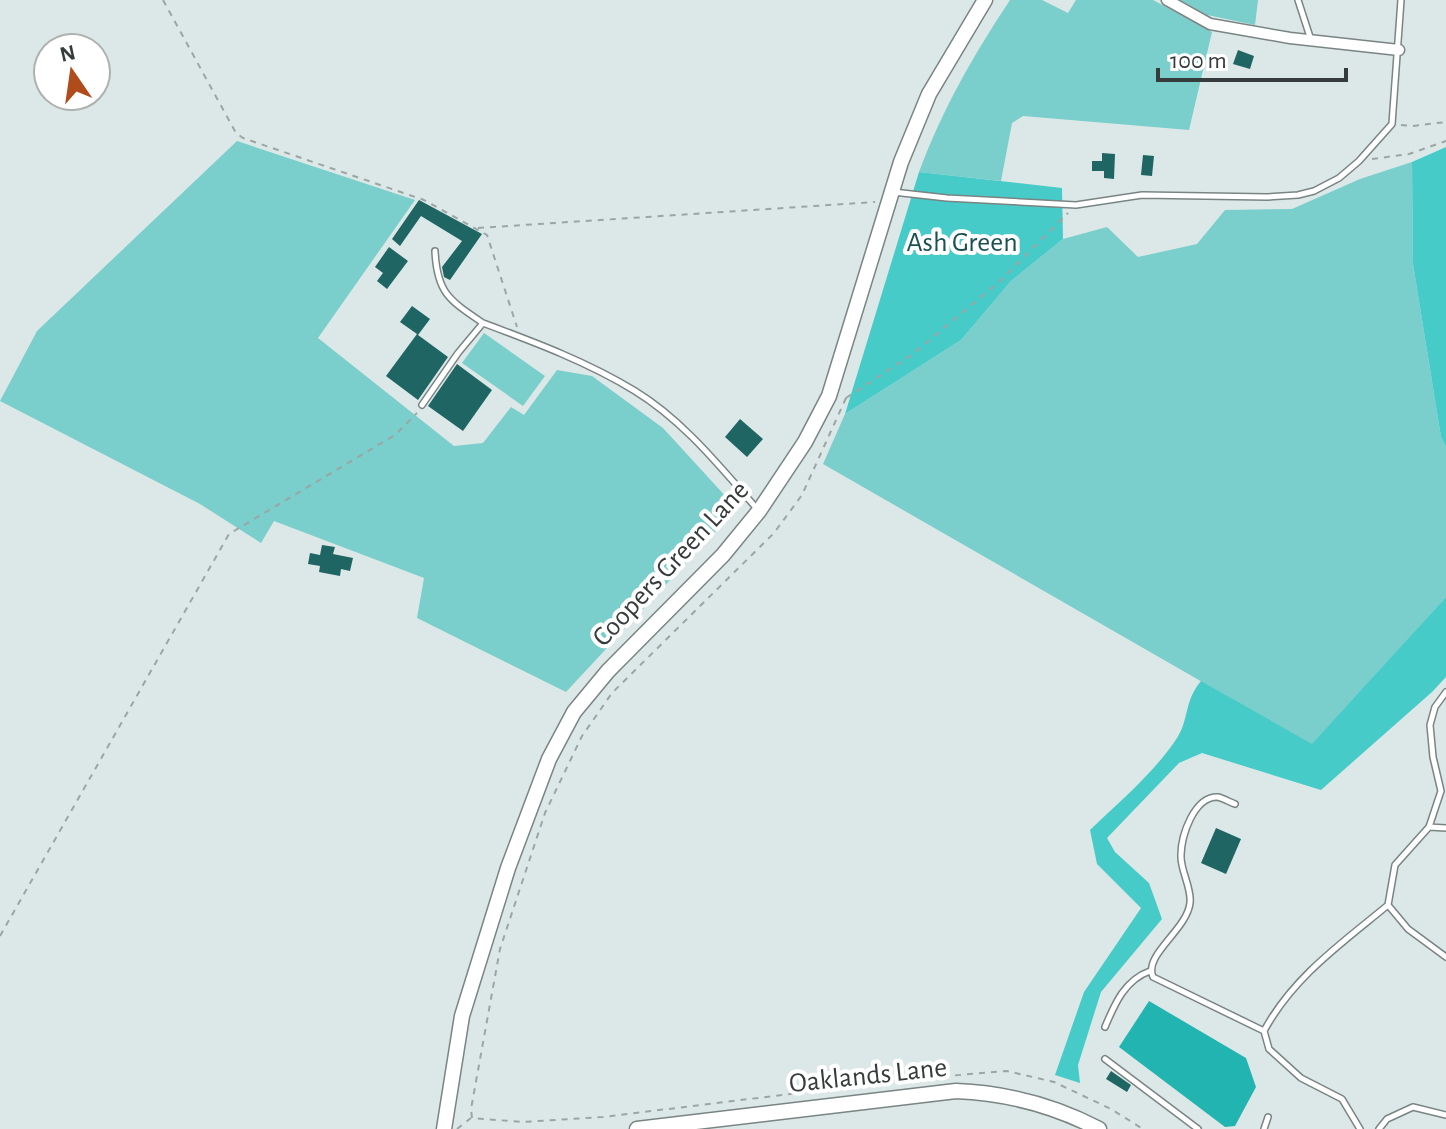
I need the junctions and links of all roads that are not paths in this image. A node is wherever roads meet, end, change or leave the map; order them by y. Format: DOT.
graph roads {
  1 [pos="985,0"];
  2 [pos="1167,0"];
  3 [pos="1298,0"];
  4 [pos="1401,0"];
  5 [pos="1311,40"];
  6 [pos="1399,50"];
  7 [pos="890,198"];
  8 [pos="435,251"];
  9 [pos="483,323"];
  10 [pos="422,405"];
  11 [pos="759,511"];
  12 [pos="1446,692"];
  13 [pos="1235,804"];
  14 [pos="1429,827"];
  15 [pos="1446,828"];
  16 [pos="1388,905"];
  17 [pos="1446,957"];
  18 [pos="1150,971"];
  19 [pos="1105,1027"];
  20 [pos="1264,1031"];
  21 [pos="1105,1059"];
  22 [pos="1446,1115"];
  23 [pos="1268,1117"];
  24 [pos="444,1129"];
  25 [pos="637,1129"];
  26 [pos="1099,1129"];
  27 [pos="1198,1129"];
  28 [pos="1264,1129"];
  29 [pos="1360,1129"];
  30 [pos="1379,1129"];
  1 -- 7 [label="street, Coopers Green Lane"];
  2 -- 5 [label="street"];
  3 -- 5 [label="lane"];
  4 -- 6 [label="lane"];
  5 -- 6 [label="street"];
  6 -- 7 [label="lane"];
  7 -- 11 [label="street, Coopers Green Lane"];
  8 -- 9 [label="lane"];
  9 -- 10 [label="lane"];
  9 -- 11 [label="lane"];
  11 -- 24 [label="street, Coopers Green Lane"];
  12 -- 14 [label="lane"];
  13 -- 18 [label="lane"];
  14 -- 15 [label="lane"];
  14 -- 16 [label="lane"];
  16 -- 17 [label="lane"];
  16 -- 20 [label="lane"];
  18 -- 19 [label="lane"];
  18 -- 20 [label="lane"];
  20 -- 29 [label="lane"];
  21 -- 27 [label="lane"];
  22 -- 30 [label="lane"];
  23 -- 28 [label="lane"];
  25 -- 26 [label="street, Oaklands Lane"];
}
